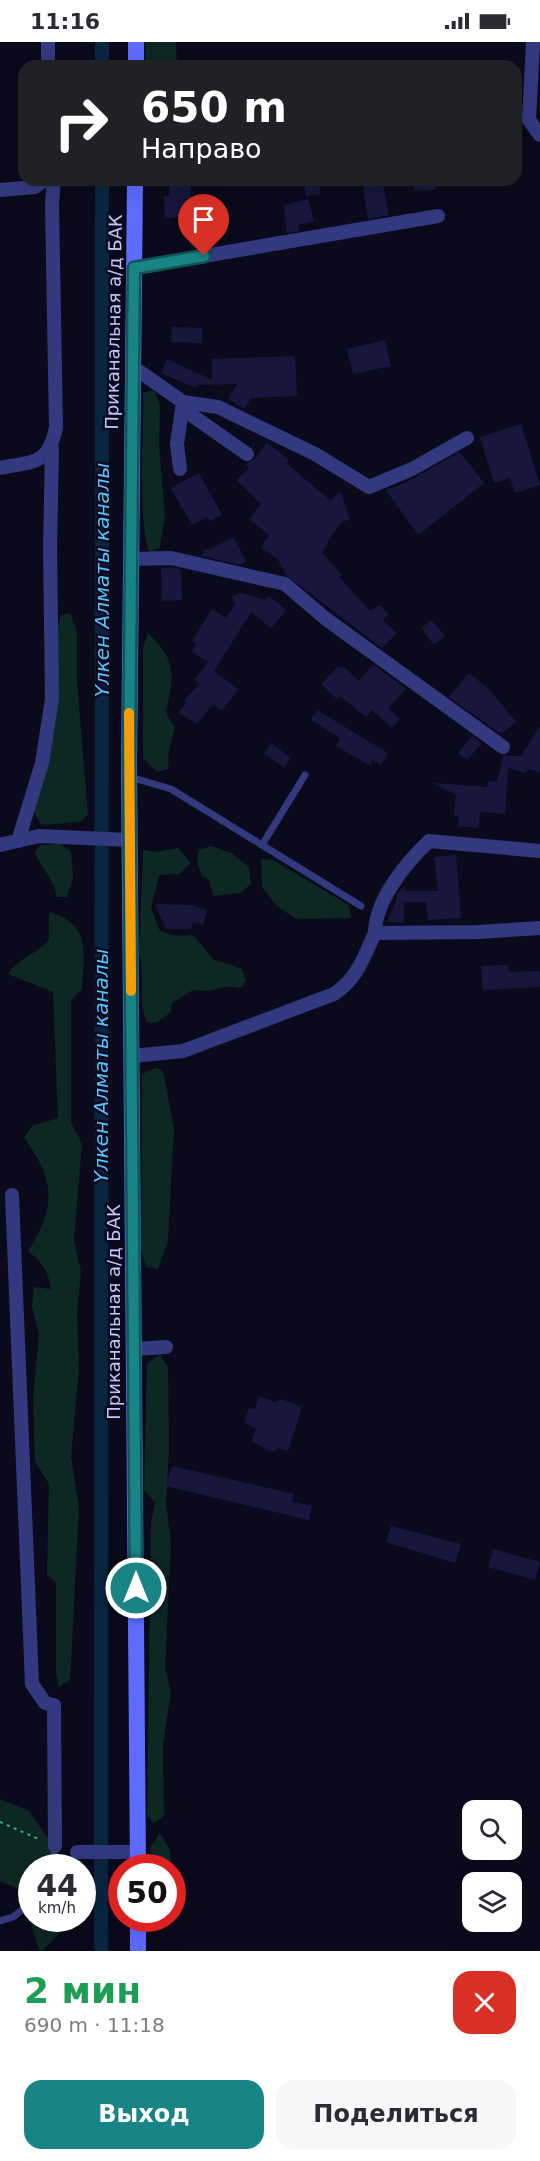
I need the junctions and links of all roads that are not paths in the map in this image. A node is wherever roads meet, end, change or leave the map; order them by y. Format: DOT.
graph roads {
  1 [pos="48,42"];
  2 [pos="136,42"];
  3 [pos="533,42"];
  4 [pos="48,60"];
  5 [pos="136,60"];
  6 [pos="540,135"];
  7 [pos="36,186"];
  8 [pos="54,186"];
  9 [pos="135,186"];
  10 [pos="0,190"];
  11 [pos="438,216"];
  12 [pos="134,268"];
  13 [pos="133,367"];
  14 [pos="183,402"];
  15 [pos="466,438"];
  16 [pos="52,448"];
  17 [pos="247,454"];
  18 [pos="0,468"];
  19 [pos="180,469"];
  20 [pos="131,559"];
  21 [pos="503,747"];
  22 [pos="305,775"];
  23 [pos="129,777"];
  24 [pos="129,840"];
  25 [pos="18,841"];
  26 [pos="0,845"];
  27 [pos="262,845"];
  28 [pos="540,851"];
  29 [pos="360,906"];
  30 [pos="540,928"];
  31 [pos="375,933"];
  32 [pos="132,1056"];
  33 [pos="12,1196"];
  34 [pos="166,1347"];
  35 [pos="134,1349"];
  36 [pos="55,1846"];
  37 [pos="77,1852"];
  38 [pos="54,1854"];
  39 [pos="124,1854"];
  40 [pos="138,1854"];
  41 [pos="18,1914"];
  42 [pos="0,1921"];
  43 [pos="138,1932"];
  44 [pos="138,1951"];
  1 -- 4 [label="street"];
  2 -- 5 [label="main road"];
  3 -- 6 [label="street"];
  7 -- 10 [label="street"];
  8 -- 16 [label="street"];
  9 -- 12 [label="main road, Приканальная а/д БАК"];
  11 -- 12 [label="street"];
  12 -- 13 [label="main road, Приканальная а/д БАК"];
  13 -- 14 [label="street"];
  13 -- 20 [label="main road, Приканальная а/д БАК"];
  14 -- 15 [label="street"];
  14 -- 17 [label="street"];
  14 -- 19 [label="street"];
  16 -- 18 [label="street"];
  16 -- 25 [label="street"];
  20 -- 21 [label="street"];
  20 -- 23 [label="main road, Приканальная а/д БАК"];
  22 -- 27 [label="lane"];
  23 -- 24 [label="main road, Приканальная а/д БАК"];
  23 -- 27 [label="lane"];
  24 -- 25 [label="street"];
  24 -- 32 [label="main road, Приканальная а/д БАК"];
  25 -- 26 [label="street"];
  27 -- 29 [label="lane"];
  28 -- 31 [label="street"];
  30 -- 31 [label="street"];
  31 -- 32 [label="street"];
  32 -- 35 [label="main road, Приканальная а/д БАК"];
  33 -- 36 [label="street"];
  34 -- 35 [label="street"];
  35 -- 40 [label="main road, Приканальная а/д БАК"];
  36 -- 38 [label="lane"];
  37 -- 39 [label="street"];
  41 -- 42 [label="lane"];
  43 -- 44 [label="main road"];
}
